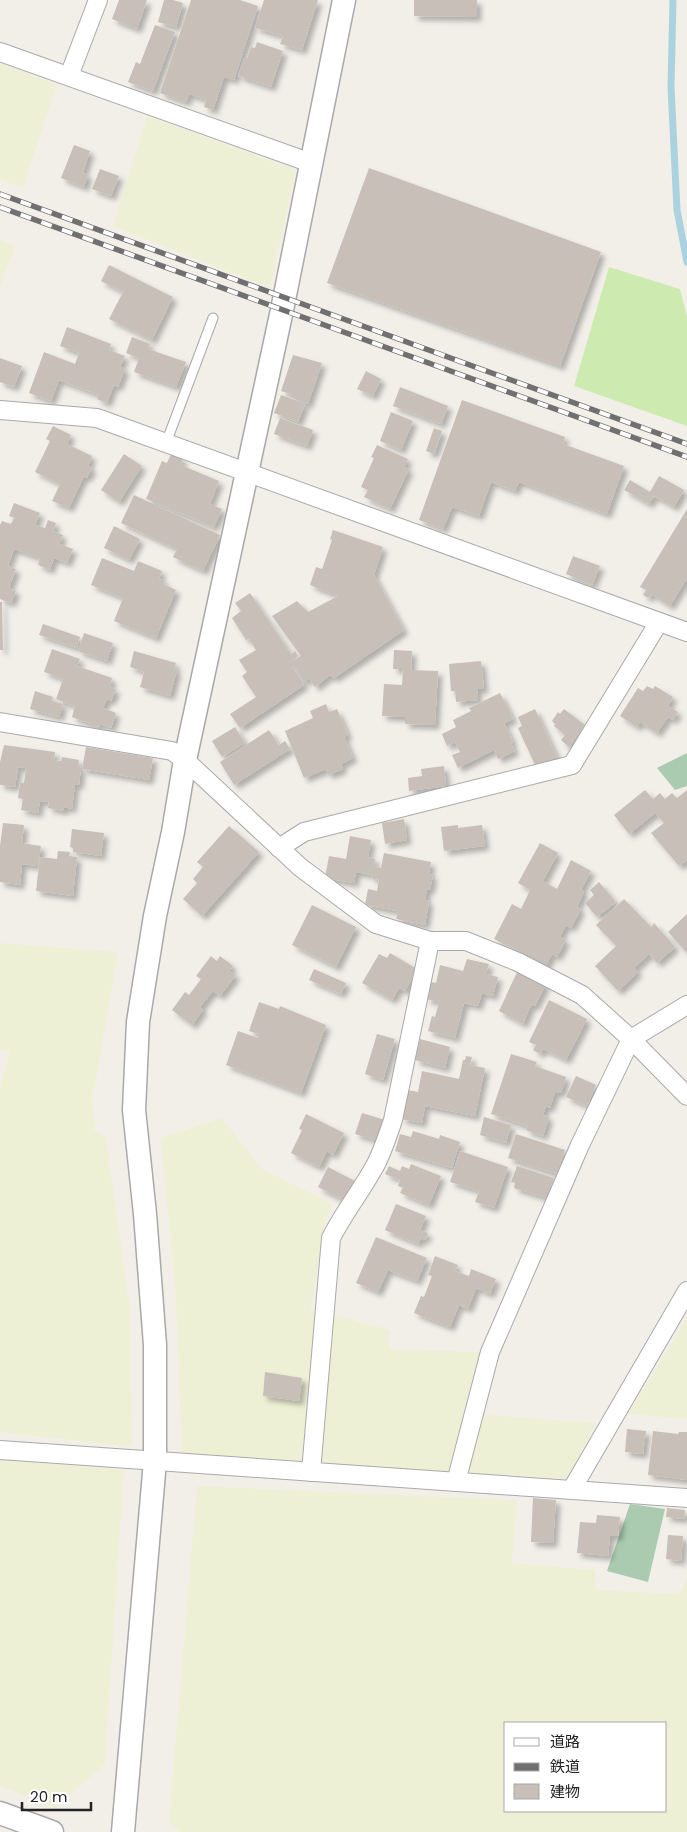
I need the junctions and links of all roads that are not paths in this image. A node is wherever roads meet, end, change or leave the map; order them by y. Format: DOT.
graph roads {
  1 [pos="98,0"];
  2 [pos="344,0"];
  3 [pos="0,52"];
  4 [pos="69,76"];
  5 [pos="311,163"];
  6 [pos="213,318"];
  7 [pos="0,410"];
  8 [pos="166,443"];
  9 [pos="246,472"];
  10 [pos="659,622"];
  11 [pos="687,632"];
  12 [pos="0,722"];
  13 [pos="185,760"];
  14 [pos="279,848"];
  15 [pos="430,942"];
  16 [pos="687,1005"];
  17 [pos="631,1039"];
  18 [pos="687,1096"];
  19 [pos="687,1291"];
  20 [pos="0,1450"];
  21 [pos="156,1461"];
  22 [pos="311,1472"];
  23 [pos="456,1482"];
  24 [pos="572,1489"];
  25 [pos="687,1498"];
  26 [pos="0,1813"];
  27 [pos="52,1832"];
  28 [pos="123,1832"];
  1 -- 4 [label="street"];
  2 -- 5 [label="street"];
  3 -- 4 [label="street"];
  4 -- 5 [label="street"];
  5 -- 9 [label="street"];
  6 -- 8 [label="lane"];
  7 -- 8 [label="street"];
  8 -- 9 [label="street"];
  9 -- 10 [label="street"];
  9 -- 13 [label="street"];
  10 -- 11 [label="street"];
  10 -- 14 [label="street"];
  12 -- 13 [label="street"];
  13 -- 14 [label="street"];
  13 -- 21 [label="street"];
  14 -- 15 [label="street"];
  15 -- 17 [label="street"];
  15 -- 22 [label="street"];
  16 -- 17 [label="street"];
  17 -- 18 [label="street"];
  17 -- 23 [label="street"];
  19 -- 24 [label="street"];
  20 -- 21 [label="street"];
  21 -- 22 [label="street"];
  21 -- 28 [label="street"];
  22 -- 23 [label="street"];
  23 -- 24 [label="street"];
  24 -- 25 [label="street"];
  26 -- 27 [label="street"];
}
